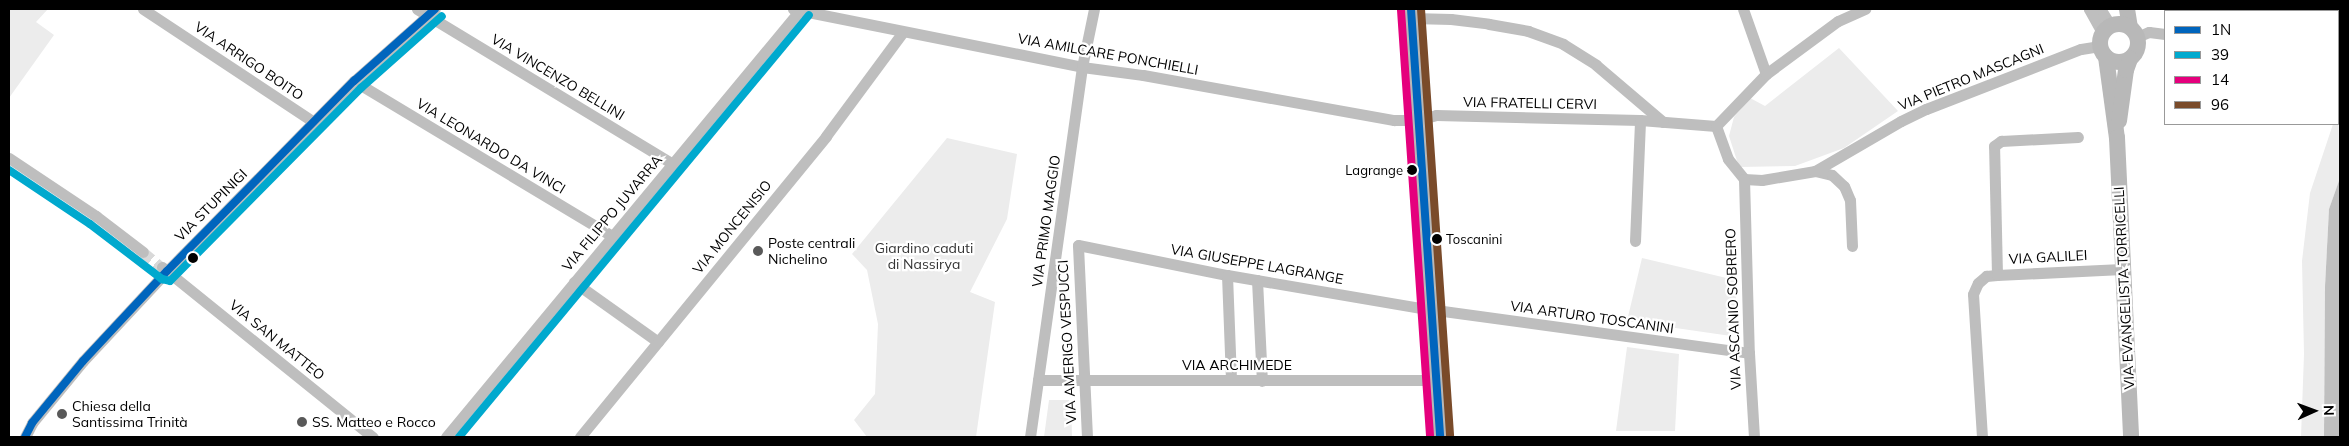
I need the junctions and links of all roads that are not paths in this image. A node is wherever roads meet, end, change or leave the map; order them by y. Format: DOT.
graph roads {
  1 [pos="143,9"];
  2 [pos="416,9"];
  3 [pos="1094,9"];
  4 [pos="1743,9"];
  5 [pos="1865,9"];
  6 [pos="2089,9"];
  7 [pos="2127,9"];
  8 [pos="798,10"];
  9 [pos="431,12"];
  10 [pos="1411,14"];
  11 [pos="903,32"];
  12 [pos="2114,32"];
  13 [pos="2164,34"];
  14 [pos="2130,59"];
  15 [pos="1082,67"];
  16 [pos="1766,74"];
  17 [pos="354,81"];
  18 [pos="1419,120"];
  19 [pos="1640,120"];
  20 [pos="314,122"];
  21 [pos="1663,122"];
  22 [pos="1716,126"];
  23 [pos="2078,137"];
  24 [pos="2117,138"];
  25 [pos="9,158"];
  26 [pos="672,164"];
  27 [pos="1815,171"];
  28 [pos="1744,179"];
  29 [pos="612,236"];
  30 [pos="1635,241"];
  31 [pos="1078,245"];
  32 [pos="1852,246"];
  33 [pos="143,252"];
  34 [pos="164,269"];
  35 [pos="2122,269"];
  36 [pos="1227,275"];
  37 [pos="1997,275"];
  38 [pos="1257,280"];
  39 [pos="574,282"];
  40 [pos="1431,310"];
  41 [pos="658,342"];
  42 [pos="1749,353"];
  43 [pos="1038,380"];
  44 [pos="1084,380"];
  45 [pos="1231,380"];
  46 [pos="1436,380"];
  47 [pos="1262,381"];
  48 [pos="25,437"];
  49 [pos="373,437"];
  50 [pos="446,437"];
  51 [pos="580,437"];
  52 [pos="1030,437"];
  53 [pos="1087,437"];
  54 [pos="1440,437"];
  55 [pos="1754,437"];
  56 [pos="1982,437"];
  57 [pos="2131,437"];
  1 -- 20 [label="street, VIA ARRIGO BOITO"];
  2 -- 9 [label="street, VIA VINCENZO BELLINI"];
  3 -- 15 [label="street, VIA PRIMO MAGGIO"];
  4 -- 16 [label="street"];
  5 -- 16 [label="street"];
  6 -- 12 [label="street"];
  7 -- 12 [label="street, VIA EVANGELISTA TORRICELLI"];
  8 -- 11 [label="street, VIA AMILCARE PONCHIELLI"];
  8 -- 26 [label="street, VIA FILIPPO JUVARRA"];
  9 -- 17 [label="street, VIA STUPINIGI"];
  9 -- 26 [label="street, VIA VINCENZO BELLINI"];
  10 -- 18 [label="street"];
  10 -- 21 [label="street"];
  11 -- 15 [label="street, VIA AMILCARE PONCHIELLI"];
  11 -- 41 [label="street, VIA MONCENISIO"];
  12 -- 13 [label="street, VIA PIETRO MASCAGNI"];
  12 -- 14 [label="street, VIA EVANGELISTA TORRICELLI"];
  12 -- 14 [label="street"];
  12 -- 24 [label="street, VIA EVANGELISTA TORRICELLI"];
  12 -- 27 [label="street, VIA PIETRO MASCAGNI"];
  14 -- 24 [label="street, VIA EVANGELISTA TORRICELLI"];
  15 -- 18 [label="street, VIA AMILCARE PONCHIELLI"];
  15 -- 43 [label="street, VIA PRIMO MAGGIO"];
  16 -- 22 [label="street"];
  17 -- 20 [label="street, VIA STUPINIGI"];
  17 -- 29 [label="street, VIA LEONARDO DA VINCI"];
  18 -- 19 [label="street, VIA FRATELLI CERVI"];
  18 -- 40 [label="street"];
  19 -- 21 [label="street, VIA FRATELLI CERVI"];
  19 -- 30 [label="street"];
  20 -- 34 [label="street, VIA STUPINIGI"];
  21 -- 22 [label="street, VIA FRATELLI CERVI"];
  22 -- 28 [label="street"];
  23 -- 37 [label="street"];
  24 -- 35 [label="street, VIA EVANGELISTA TORRICELLI"];
  25 -- 33 [label="street"];
  26 -- 29 [label="street, VIA FILIPPO JUVARRA"];
  27 -- 28 [label="street, VIA PIETRO MASCAGNI"];
  27 -- 32 [label="street"];
  28 -- 42 [label="street, VIA ASCANIO SOBRERO"];
  29 -- 39 [label="street, VIA FILIPPO JUVARRA"];
  31 -- 36 [label="street, VIA GIUSEPPE LAGRANGE"];
  31 -- 44 [label="street, VIA AMERIGO VESPUCCI"];
  34 -- 48 [label="street, VIA STUPINIGI"];
  34 -- 49 [label="street, VIA SAN MATTEO"];
  35 -- 37 [label="street, VIA GALILEI"];
  35 -- 57 [label="street, VIA EVANGELISTA TORRICELLI"];
  36 -- 38 [label="street, VIA GIUSEPPE LAGRANGE"];
  36 -- 45 [label="street"];
  37 -- 56 [label="street, VIA GALILEI"];
  38 -- 40 [label="street, VIA GIUSEPPE LAGRANGE"];
  38 -- 47 [label="street"];
  39 -- 41 [label="street"];
  39 -- 50 [label="street, VIA FILIPPO JUVARRA"];
  40 -- 42 [label="street, VIA ARTURO TOSCANINI"];
  40 -- 46 [label="street"];
  41 -- 51 [label="street, VIA MONCENISIO"];
  42 -- 55 [label="street, VIA ASCANIO SOBRERO"];
  43 -- 44 [label="street, VIA ARCHIMEDE"];
  43 -- 52 [label="street, VIA PRIMO MAGGIO"];
  44 -- 45 [label="street, VIA ARCHIMEDE"];
  44 -- 53 [label="street, VIA AMERIGO VESPUCCI"];
  45 -- 47 [label="street, VIA ARCHIMEDE"];
  46 -- 47 [label="street, VIA ARCHIMEDE"];
  46 -- 54 [label="street"];
}
